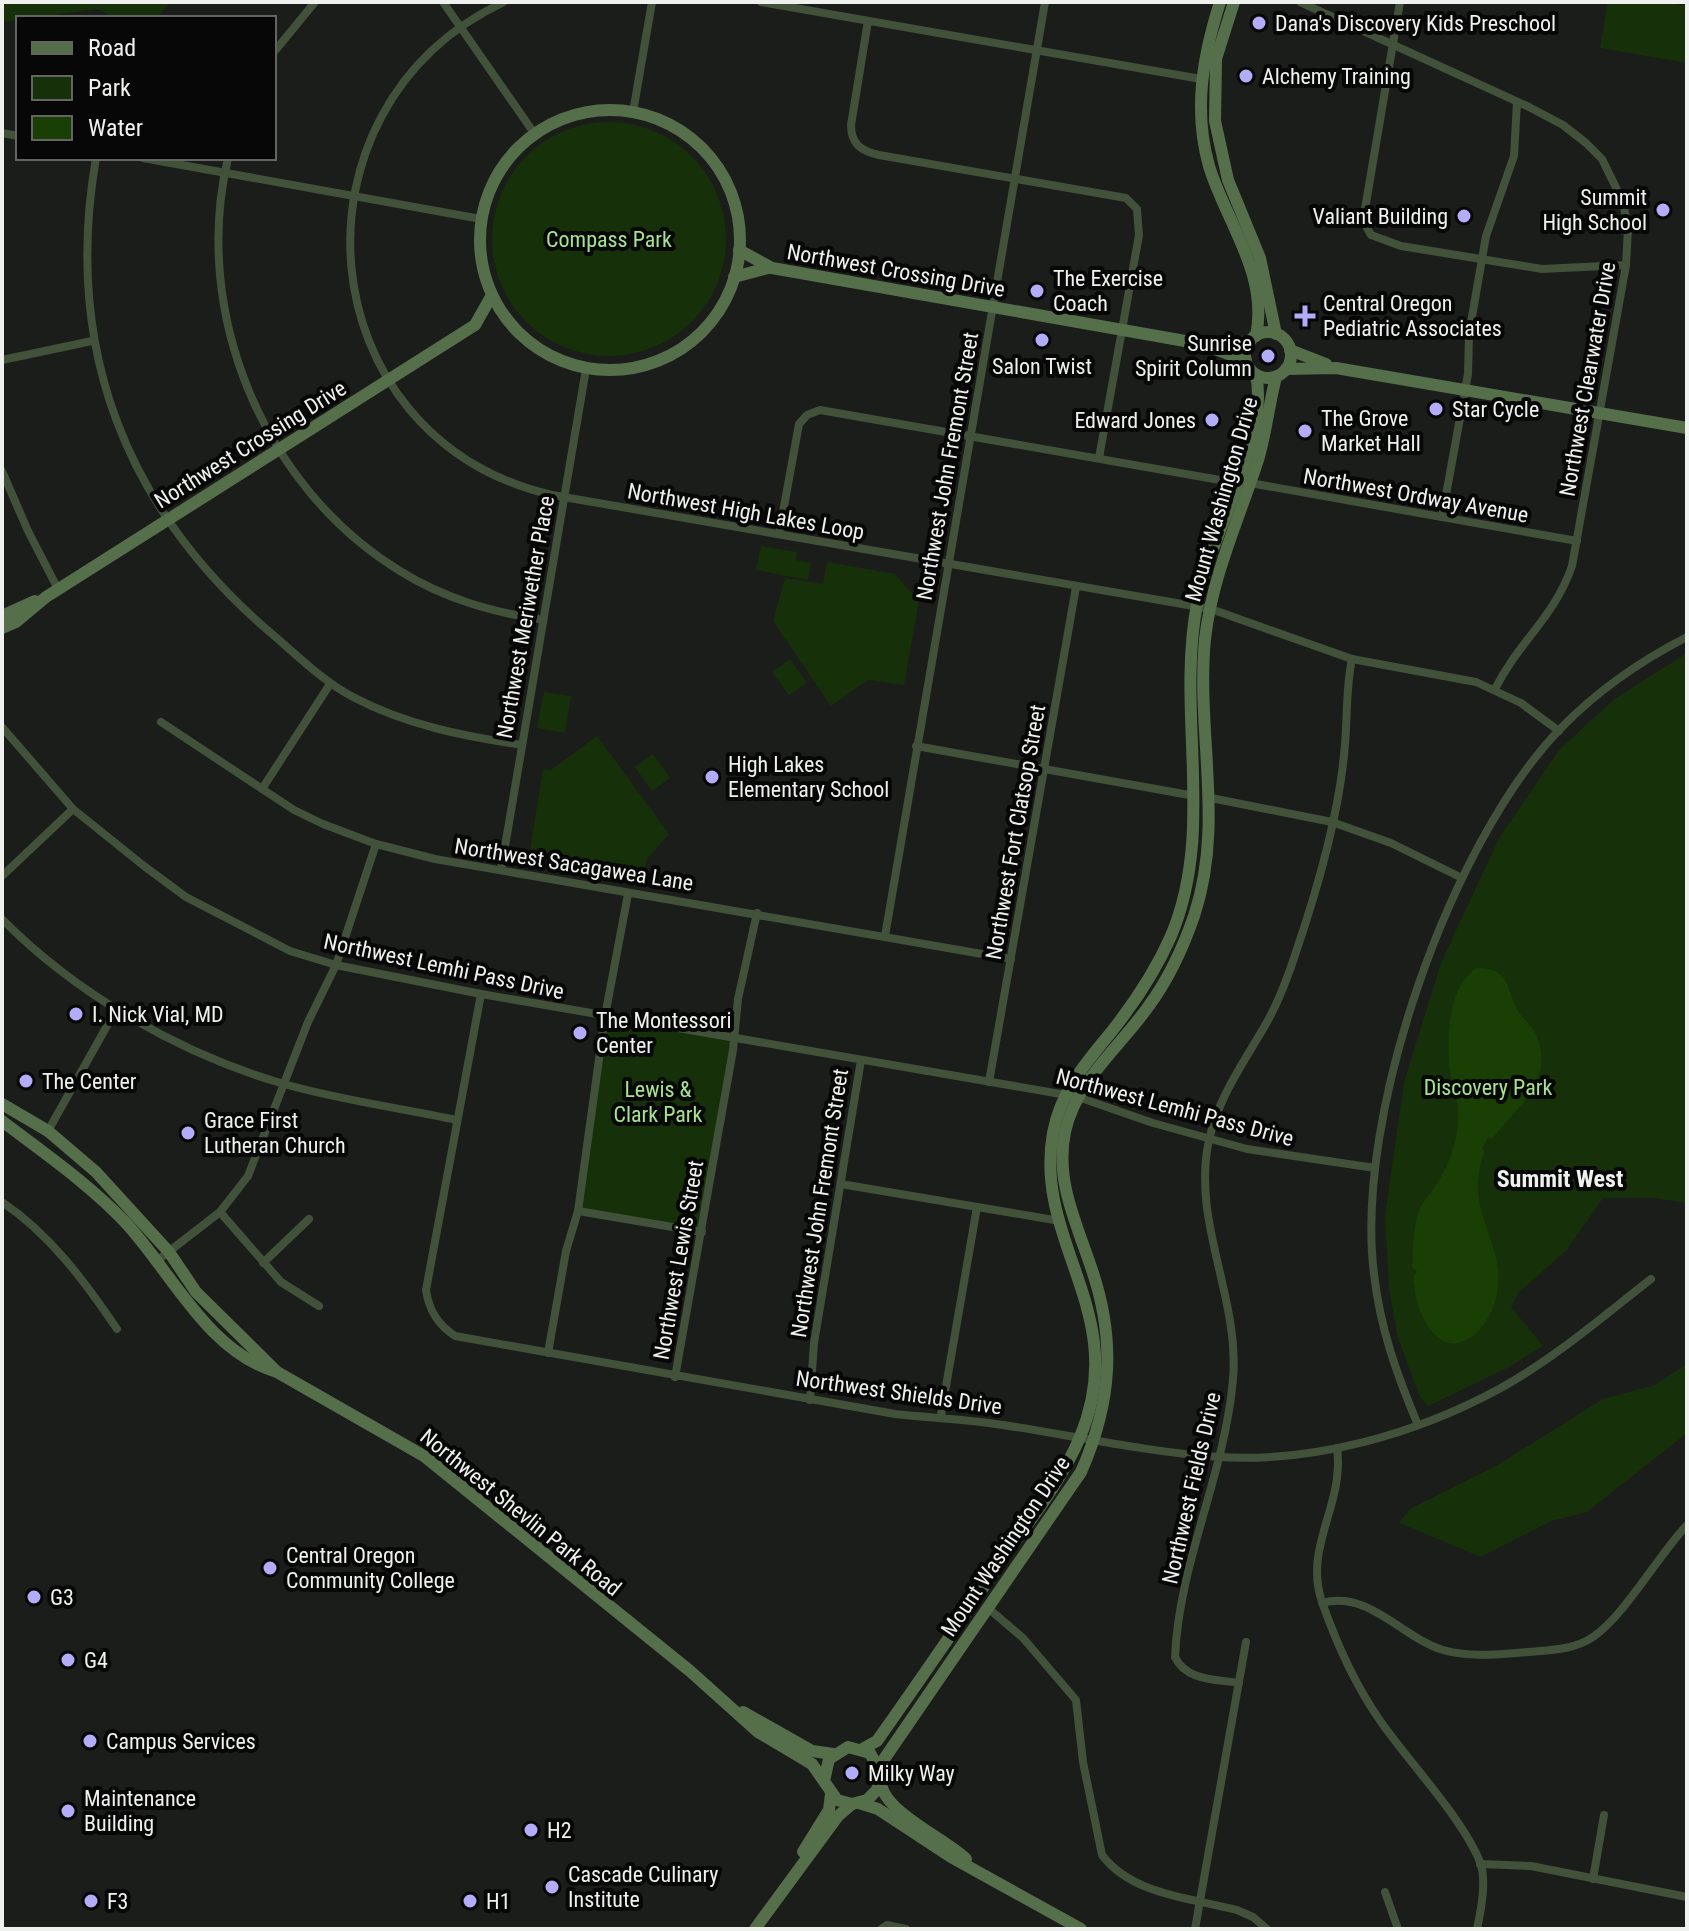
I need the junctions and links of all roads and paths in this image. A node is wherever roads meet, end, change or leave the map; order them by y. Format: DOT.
graph roads {
  1 [pos="315,2"];
  2 [pos="443,2"];
  3 [pos="504,2"];
  4 [pos="652,2"];
  5 [pos="761,2"];
  6 [pos="1045,2"];
  7 [pos="1220,2"];
  8 [pos="1234,2"];
  9 [pos="1300,2"];
  10 [pos="1400,2"];
  11 [pos="868,21"];
  12 [pos="460,25"];
  13 [pos="1392,44"];
  14 [pos="276,50"];
  15 [pos="1037,50"];
  16 [pos="1201,79"];
  17 [pos="1517,102"];
  18 [pos="633,112"];
  19 [pos="534,133"];
  20 [pos="96,160"];
  21 [pos="154,160"];
  22 [pos="228,160"];
  23 [pos="225,173"];
  24 [pos="1015,179"];
  25 [pos="353,194"];
  26 [pos="481,219"];
  27 [pos="739,250"];
  28 [pos="1482,259"];
  29 [pos="1626,265"];
  30 [pos="772,268"];
  31 [pos="734,277"];
  32 [pos="492,295"];
  33 [pos="993,307"];
  34 [pos="509,322"];
  35 [pos="475,325"];
  36 [pos="1121,329"];
  37 [pos="1276,334"];
  38 [pos="1253,339"];
  39 [pos="92,341"];
  40 [pos="1202,344"];
  41 [pos="1290,350"];
  42 [pos="2,360"];
  43 [pos="1246,361"];
  44 [pos="1336,368"];
  45 [pos="586,369"];
  46 [pos="1281,373"];
  47 [pos="1256,375"];
  48 [pos="389,381"];
  49 [pos="1465,391"];
  50 [pos="1600,414"];
  51 [pos="1687,428"];
  52 [pos="970,436"];
  53 [pos="279,449"];
  54 [pos="1099,458"];
  55 [pos="2,471"];
  56 [pos="1243,483"];
  57 [pos="564,497"];
  58 [pos="1442,517"];
  59 [pos="168,520"];
  60 [pos="779,534"];
  61 [pos="1577,541"];
  62 [pos="948,565"];
  63 [pos="1076,587"];
  64 [pos="58,589"];
  65 [pos="46,597"];
  66 [pos="1196,606"];
  67 [pos="1211,609"];
  68 [pos="2,616"];
  69 [pos="543,620"];
  70 [pos="2,628"];
  71 [pos="1687,637"];
  72 [pos="1352,659"];
  73 [pos="330,684"];
  74 [pos="1495,689"];
  75 [pos="161,722"];
  76 [pos="2,727"];
  77 [pos="1559,731"];
  78 [pos="522,745"];
  79 [pos="916,746"];
  80 [pos="1044,768"];
  81 [pos="262,789"];
  82 [pos="1195,796"];
  83 [pos="1211,798"];
  84 [pos="73,809"];
  85 [pos="1332,822"];
  86 [pos="376,844"];
  87 [pos="501,870"];
  88 [pos="2,876"];
  89 [pos="1462,878"];
  90 [pos="628,894"];
  91 [pos="757,913"];
  92 [pos="2,919"];
  93 [pos="885,936"];
  94 [pos="1011,959"];
  95 [pos="336,965"];
  96 [pos="481,994"];
  97 [pos="117,1008"];
  98 [pos="605,1016"];
  99 [pos="734,1039"];
  100 [pos="861,1060"];
  101 [pos="989,1082"];
  102 [pos="284,1084"];
  103 [pos="1071,1096"];
  104 [pos="2,1104"];
  105 [pos="457,1120"];
  106 [pos="2,1121"];
  107 [pos="48,1131"];
  108 [pos="1209,1140"];
  109 [pos="1375,1168"];
  110 [pos="841,1184"];
  111 [pos="2,1202"];
  112 [pos="977,1207"];
  113 [pos="578,1211"];
  114 [pos="220,1212"];
  115 [pos="309,1219"];
  116 [pos="1060,1221"];
  117 [pos="702,1232"];
  118 [pos="169,1252"];
  119 [pos="158,1260"];
  120 [pos="263,1263"];
  121 [pos="1651,1279"];
  122 [pos="319,1306"];
  123 [pos="117,1329"];
  124 [pos="548,1353"];
  125 [pos="277,1372"];
  126 [pos="675,1377"];
  127 [pos="810,1400"];
  128 [pos="941,1415"];
  129 [pos="1418,1425"];
  130 [pos="1080,1438"];
  131 [pos="1095,1441"];
  132 [pos="1337,1448"];
  133 [pos="1221,1457"];
  134 [pos="1687,1525"];
  135 [pos="1322,1603"];
  136 [pos="988,1608"];
  137 [pos="1246,1642"];
  138 [pos="1239,1683"];
  139 [pos="726,1703"];
  140 [pos="864,1748"];
  141 [pos="833,1754"];
  142 [pos="880,1765"];
  143 [pos="824,1781"];
  144 [pos="881,1783"];
  145 [pos="831,1794"];
  146 [pos="856,1804"];
  147 [pos="1604,1815"];
  148 [pos="1480,1864"];
  149 [pos="977,1870"];
  150 [pos="1593,1879"];
  151 [pos="782,1891"];
  152 [pos="1385,1892"];
  153 [pos="1687,1897"];
  154 [pos="1200,1901"];
  155 [pos="755,1929"];
  156 [pos="881,1929"];
  157 [pos="906,1929"];
  158 [pos="1081,1929"];
  159 [pos="1195,1929"];
  160 [pos="1267,1929"];
  161 [pos="1398,1929"];
  162 [pos="1477,1929"];
  1 -- 14 [label="street"];
  2 -- 12 [label="street"];
  3 -- 12 [label="street, Northwest High Lakes Loop"];
  4 -- 18 [label="street"];
  5 -- 11 [label="street"];
  6 -- 15 [label="street, Northwest John Fremont Street"];
  7 -- 16 [label="main road"];
  8 -- 37 [label="main road"];
  9 -- 13 [label="street, Northwest Clearwater Drive"];
  10 -- 13 [label="street"];
  11 -- 15 [label="street"];
  11 -- 24 [label="street"];
  12 -- 19 [label="street"];
  12 -- 25 [label="street, Northwest High Lakes Loop"];
  13 -- 17 [label="street, Northwest Clearwater Drive"];
  13 -- 28 [label="street"];
  15 -- 16 [label="street"];
  15 -- 24 [label="street, Northwest John Fremont Street"];
  16 -- 38 [label="main road"];
  17 -- 28 [label="street"];
  17 -- 29 [label="street, Northwest Clearwater Drive"];
  18 -- 19 [label="main road"];
  18 -- 27 [label="main road"];
  19 -- 26 [label="main road"];
  20 -- 39 [label="street"];
  21 -- 23 [label="street"];
  22 -- 23 [label="street"];
  23 -- 25 [label="street"];
  23 -- 53 [label="street"];
  24 -- 33 [label="street, Northwest John Fremont Street"];
  24 -- 36 [label="street"];
  25 -- 26 [label="street"];
  25 -- 48 [label="street, Northwest High Lakes Loop"];
  26 -- 32 [label="main road"];
  27 -- 30 [label="main road, Northwest Crossing Drive"];
  27 -- 31 [label="main road"];
  28 -- 29 [label="street"];
  28 -- 49 [label="street"];
  29 -- 50 [label="street, Northwest Clearwater Drive"];
  30 -- 31 [label="main road, Northwest Crossing Drive"];
  30 -- 33 [label="main road, Northwest Crossing Drive"];
  31 -- 45 [label="main road"];
  32 -- 34 [label="main road"];
  32 -- 35 [label="main road, Northwest Crossing Drive"];
  33 -- 36 [label="main road, Northwest Crossing Drive"];
  33 -- 52 [label="street, Northwest John Fremont Street"];
  34 -- 35 [label="main road, Northwest Crossing Drive"];
  34 -- 45 [label="main road"];
  35 -- 48 [label="main road, Northwest Crossing Drive"];
  36 -- 40 [label="main road, Northwest Crossing Drive"];
  36 -- 54 [label="street"];
  37 -- 38 [label="main road"];
  37 -- 41 [label="main road"];
  38 -- 40 [label="main road, Northwest Crossing Drive"];
  38 -- 43 [label="main road"];
  39 -- 42 [label="street"];
  39 -- 59 [label="street"];
  40 -- 43 [label="main road, Northwest Crossing Drive"];
  41 -- 44 [label="main road"];
  41 -- 46 [label="main road"];
  43 -- 47 [label="main road"];
  44 -- 46 [label="main road"];
  44 -- 49 [label="main road"];
  45 -- 57 [label="street, Northwest Meriwether Place"];
  46 -- 47 [label="main road"];
  46 -- 56 [label="main road, Mount Washington Drive"];
  47 -- 56 [label="main road, Mount Washington Drive"];
  48 -- 53 [label="main road, Northwest Crossing Drive"];
  48 -- 57 [label="street, Northwest High Lakes Loop"];
  49 -- 50 [label="main road"];
  49 -- 58 [label="street"];
  50 -- 51 [label="main road"];
  50 -- 61 [label="street, Northwest Clearwater Drive"];
  52 -- 54 [label="street, Northwest Ordway Avenue"];
  52 -- 60 [label="street, Northwest Ordway Avenue"];
  52 -- 62 [label="street, Northwest John Fremont Street"];
  53 -- 59 [label="main road, Northwest Crossing Drive"];
  53 -- 69 [label="street"];
  54 -- 56 [label="street, Northwest Ordway Avenue"];
  55 -- 64 [label="street"];
  56 -- 58 [label="street, Northwest Ordway Avenue"];
  56 -- 66 [label="main road, Mount Washington Drive"];
  56 -- 67 [label="main road, Mount Washington Drive"];
  57 -- 60 [label="street, Northwest High Lakes Loop"];
  57 -- 69 [label="street, Northwest Meriwether Place"];
  58 -- 61 [label="street, Northwest Ordway Avenue"];
  59 -- 64 [label="main road, Northwest Crossing Drive"];
  59 -- 73 [label="street"];
  60 -- 62 [label="street, Northwest High Lakes Loop"];
  61 -- 74 [label="street, Northwest Clearwater Drive"];
  62 -- 63 [label="street, Northwest High Lakes Loop"];
  62 -- 79 [label="street, Northwest John Fremont Street"];
  63 -- 66 [label="street, Northwest High Lakes Loop"];
  63 -- 80 [label="street, Northwest Fort Clatsop Street"];
  64 -- 65 [label="main road, Northwest Crossing Drive"];
  65 -- 68 [label="main road, Northwest Crossing Drive"];
  65 -- 70 [label="main road, Northwest Crossing Drive"];
  66 -- 67 [label="street, Northwest High Lakes Loop"];
  66 -- 82 [label="main road, Mount Washington Drive"];
  67 -- 72 [label="street, Northwest High Lakes Loop"];
  67 -- 83 [label="main road, Mount Washington Drive"];
  69 -- 78 [label="street, Northwest Meriwether Place"];
  71 -- 77 [label="street"];
  72 -- 74 [label="street, Northwest High Lakes Loop"];
  72 -- 85 [label="street, Northwest Fields Drive"];
  73 -- 78 [label="street"];
  73 -- 81 [label="street"];
  74 -- 77 [label="street, Northwest High Lakes Loop"];
  75 -- 81 [label="street, Northwest Sacagawea Lane"];
  76 -- 84 [label="street, Northwest Lemhi Pass Drive"];
  77 -- 89 [label="street"];
  78 -- 87 [label="street, Northwest Meriwether Place"];
  79 -- 80 [label="street"];
  79 -- 93 [label="street, Northwest John Fremont Street"];
  80 -- 82 [label="street"];
  80 -- 94 [label="street, Northwest Fort Clatsop Street"];
  81 -- 86 [label="street, Northwest Sacagawea Lane"];
  82 -- 103 [label="main road, Mount Washington Drive"];
  83 -- 85 [label="street"];
  83 -- 103 [label="main road, Mount Washington Drive"];
  84 -- 88 [label="street"];
  84 -- 95 [label="street, Northwest Lemhi Pass Drive"];
  85 -- 89 [label="street"];
  85 -- 108 [label="street, Northwest Fields Drive"];
  86 -- 87 [label="street, Northwest Sacagawea Lane"];
  86 -- 95 [label="street"];
  87 -- 90 [label="street, Northwest Sacagawea Lane"];
  89 -- 109 [label="street"];
  90 -- 91 [label="street, Northwest Sacagawea Lane"];
  90 -- 98 [label="street"];
  91 -- 93 [label="street, Northwest Sacagawea Lane"];
  91 -- 99 [label="street, Northwest Lewis Street"];
  92 -- 97 [label="street"];
  93 -- 94 [label="street, Northwest Sacagawea Lane"];
  94 -- 101 [label="street, Northwest Fort Clatsop Street"];
  95 -- 96 [label="street, Northwest Lemhi Pass Drive"];
  95 -- 102 [label="street"];
  96 -- 98 [label="street, Northwest Lemhi Pass Drive"];
  96 -- 105 [label="street, Northwest Shields Drive"];
  97 -- 102 [label="street"];
  97 -- 107 [label="street"];
  98 -- 99 [label="street, Northwest Lemhi Pass Drive"];
  98 -- 113 [label="street"];
  99 -- 100 [label="street, Northwest Lemhi Pass Drive"];
  99 -- 117 [label="street, Northwest Lewis Street"];
  100 -- 101 [label="street, Northwest Lemhi Pass Drive"];
  100 -- 110 [label="street, Northwest John Fremont Street"];
  101 -- 103 [label="street, Northwest Lemhi Pass Drive"];
  102 -- 105 [label="street"];
  102 -- 114 [label="street"];
  103 -- 108 [label="street, Northwest Lemhi Pass Drive"];
  103 -- 116 [label="main road, Mount Washington Drive"];
  103 -- 131 [label="main road, Mount Washington Drive"];
  104 -- 107 [label="main road, Northwest Shevlin Park Road"];
  105 -- 124 [label="street, Northwest Shields Drive"];
  106 -- 119 [label="main road, Northwest Shevlin Park Road"];
  107 -- 118 [label="main road, Northwest Shevlin Park Road"];
  108 -- 109 [label="street, Northwest Lemhi Pass Drive"];
  108 -- 133 [label="street, Northwest Fields Drive"];
  109 -- 129 [label="street"];
  110 -- 112 [label="street"];
  110 -- 127 [label="street, Northwest John Fremont Street"];
  111 -- 123 [label="street"];
  112 -- 116 [label="street"];
  112 -- 128 [label="street"];
  113 -- 117 [label="street"];
  113 -- 124 [label="street"];
  114 -- 118 [label="street"];
  114 -- 120 [label="street"];
  115 -- 120 [label="street"];
  116 -- 130 [label="main road, Mount Washington Drive"];
  117 -- 126 [label="street, Northwest Lewis Street"];
  118 -- 119 [label="street"];
  118 -- 125 [label="main road, Northwest Shevlin Park Road"];
  119 -- 125 [label="main road, Northwest Shevlin Park Road"];
  120 -- 122 [label="street"];
  121 -- 129 [label="street, Northwest Shields Drive"];
  124 -- 126 [label="street, Northwest Shields Drive"];
  125 -- 139 [label="main road, Northwest Shevlin Park Road"];
  126 -- 127 [label="street, Northwest Shields Drive"];
  127 -- 128 [label="street, Northwest Shields Drive"];
  128 -- 130 [label="street, Northwest Shields Drive"];
  129 -- 132 [label="street, Northwest Shields Drive"];
  130 -- 131 [label="street, Northwest Shields Drive"];
  130 -- 140 [label="main road, Mount Washington Drive"];
  131 -- 133 [label="street, Northwest Shields Drive"];
  131 -- 136 [label="main road, Mount Washington Drive"];
  132 -- 133 [label="street, Northwest Shields Drive"];
  132 -- 135 [label="street"];
  133 -- 138 [label="street, Northwest Fields Drive"];
  134 -- 135 [label="street"];
  135 -- 148 [label="street"];
  136 -- 142 [label="main road, Mount Washington Drive"];
  136 -- 154 [label="street"];
  137 -- 138 [label="street"];
  138 -- 154 [label="street"];
  139 -- 141 [label="main road, Northwest Shevlin Park Road"];
  139 -- 143 [label="main road, Northwest Shevlin Park Road"];
  140 -- 141 [label="main road"];
  140 -- 142 [label="main road"];
  141 -- 143 [label="main road"];
  142 -- 144 [label="main road"];
  143 -- 145 [label="main road"];
  144 -- 146 [label="main road"];
  144 -- 149 [label="main road"];
  145 -- 146 [label="main road"];
  145 -- 151 [label="main road"];
  146 -- 149 [label="main road"];
  146 -- 151 [label="main road"];
  147 -- 150 [label="street"];
  148 -- 150 [label="street"];
  148 -- 162 [label="street"];
  149 -- 158 [label="main road"];
  150 -- 153 [label="street"];
  151 -- 155 [label="main road"];
  152 -- 161 [label="street"];
  154 -- 159 [label="street"];
  154 -- 160 [label="street"];
  156 -- 157 [label="street"];
}
